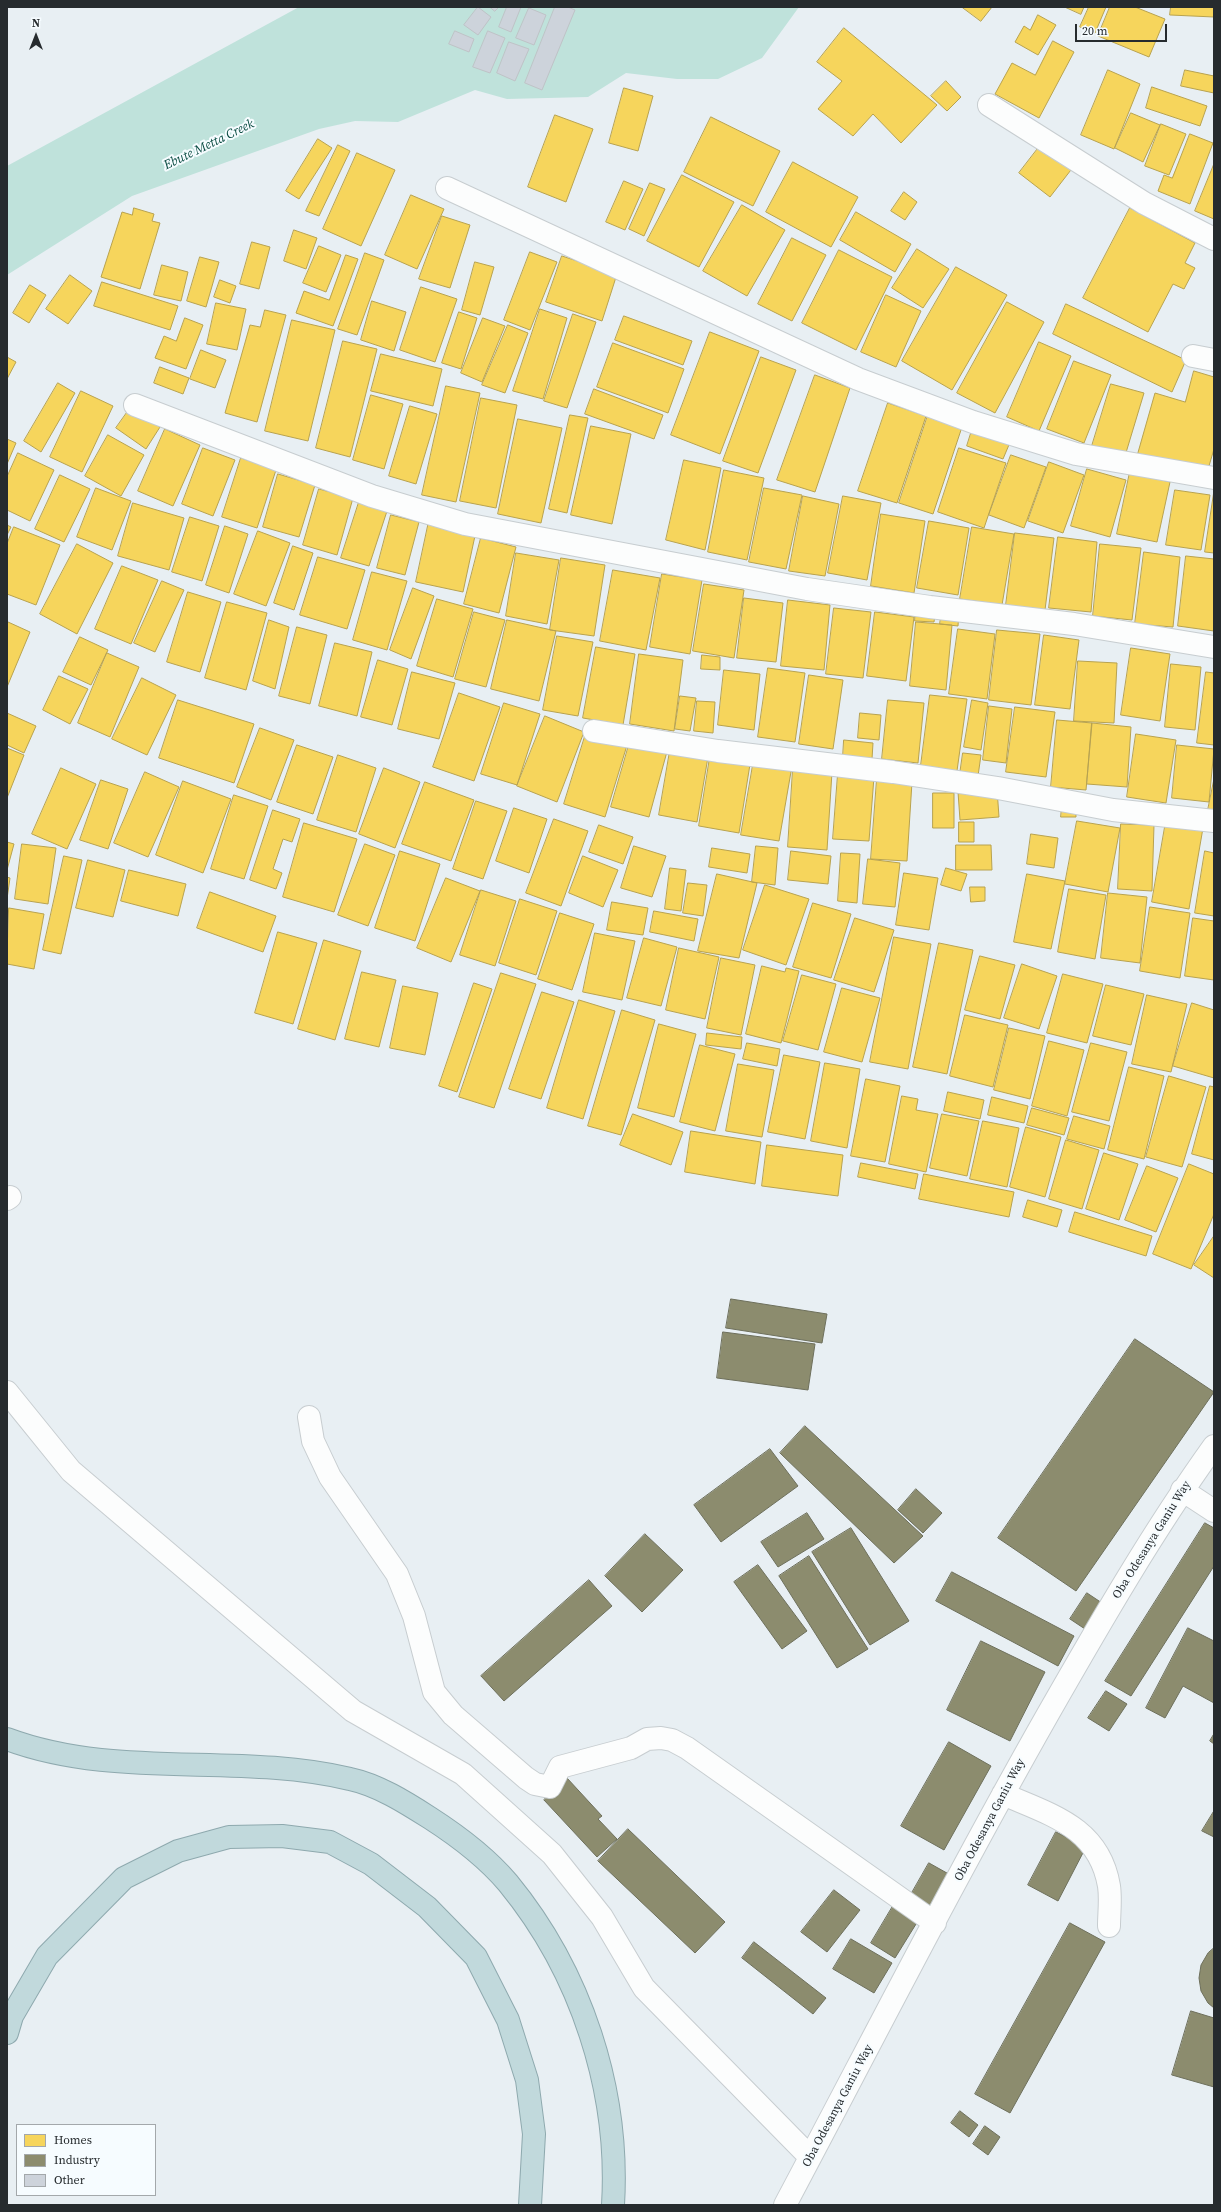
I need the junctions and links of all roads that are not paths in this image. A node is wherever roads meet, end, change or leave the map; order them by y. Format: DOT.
graph roads {
  1 [pos="989,105"];
  2 [pos="447,188"];
  3 [pos="1214,238"];
  4 [pos="135,405"];
  5 [pos="1214,478"];
  6 [pos="1214,647"];
  7 [pos="594,731"];
  8 [pos="1214,821"];
  9 [pos="7,1392"];
  10 [pos="309,1417"];
  11 [pos="1214,1446"];
  12 [pos="1182,1490"];
  13 [pos="1214,1511"];
  14 [pos="7,1739"];
  15 [pos="1003,1794"];
  16 [pos="935,1923"];
  17 [pos="1108,1926"];
  18 [pos="7,2033"];
  19 [pos="810,2157"];
  20 [pos="530,2205"];
  21 [pos="613,2205"];
  22 [pos="785,2205"];
  1 -- 3 [label="street"];
  2 -- 5 [label="street"];
  4 -- 6 [label="street"];
  7 -- 8 [label="street"];
  9 -- 19 [label="street"];
  10 -- 16 [label="street"];
  11 -- 12 [label="street, Oba Odesanya Ganiu Way"];
  12 -- 13 [label="street"];
  12 -- 15 [label="street, Oba Odesanya Ganiu Way"];
  14 -- 21 [label="highway"];
  15 -- 16 [label="street, Oba Odesanya Ganiu Way"];
  15 -- 17 [label="street"];
  16 -- 19 [label="street, Oba Odesanya Ganiu Way"];
  18 -- 20 [label="highway"];
  19 -- 22 [label="street, Oba Odesanya Ganiu Way"];
}
